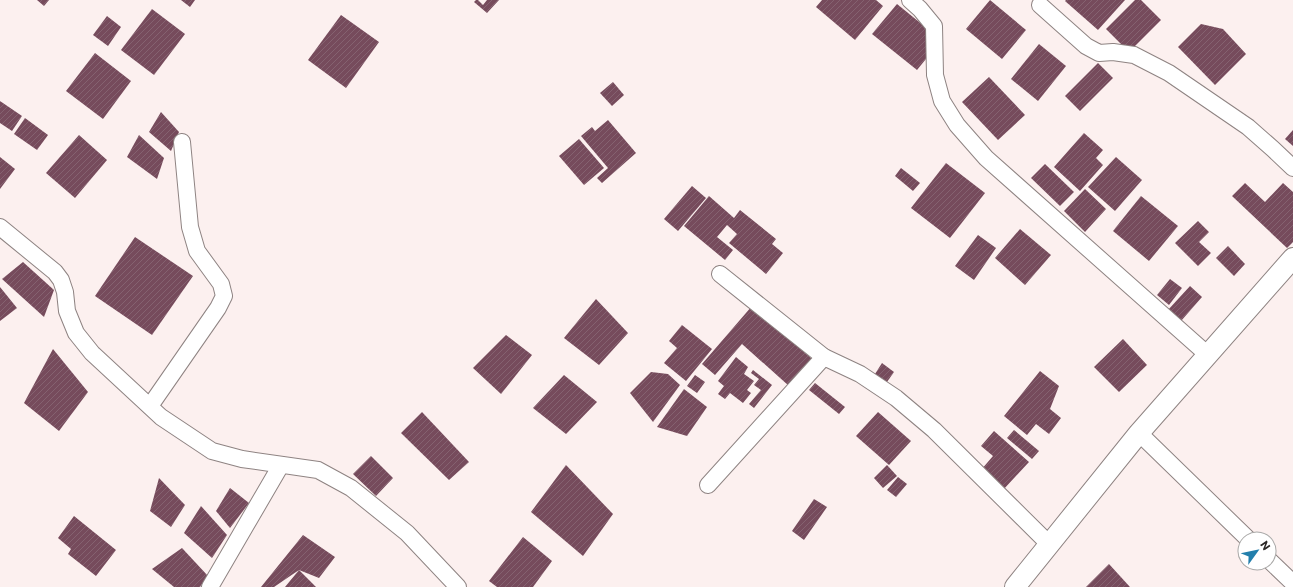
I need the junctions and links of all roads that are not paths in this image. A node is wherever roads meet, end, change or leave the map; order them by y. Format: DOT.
graph roads {
  1 [pos="910,0"];
  2 [pos="1040,5"];
  3 [pos="182,142"];
  4 [pos="1293,168"];
  5 [pos="0,227"];
  6 [pos="1293,258"];
  7 [pos="720,274"];
  8 [pos="1208,355"];
  9 [pos="824,357"];
  10 [pos="150,406"];
  11 [pos="1139,434"];
  12 [pos="281,465"];
  13 [pos="708,485"];
  14 [pos="1240,531"];
  15 [pos="1049,544"];
  16 [pos="1277,568"];
  17 [pos="1293,583"];
  18 [pos="210,587"];
  19 [pos="458,587"];
  20 [pos="1015,587"];
  1 -- 8 [label="street"];
  2 -- 4 [label="street"];
  3 -- 10 [label="street"];
  5 -- 10 [label="street"];
  6 -- 8 [label="street"];
  7 -- 9 [label="street"];
  8 -- 11 [label="street"];
  9 -- 13 [label="street"];
  9 -- 15 [label="street"];
  10 -- 12 [label="street"];
  11 -- 14 [label="street"];
  11 -- 15 [label="street"];
  12 -- 18 [label="street"];
  12 -- 19 [label="street"];
  15 -- 20 [label="street"];
  16 -- 17 [label="street"];
}
